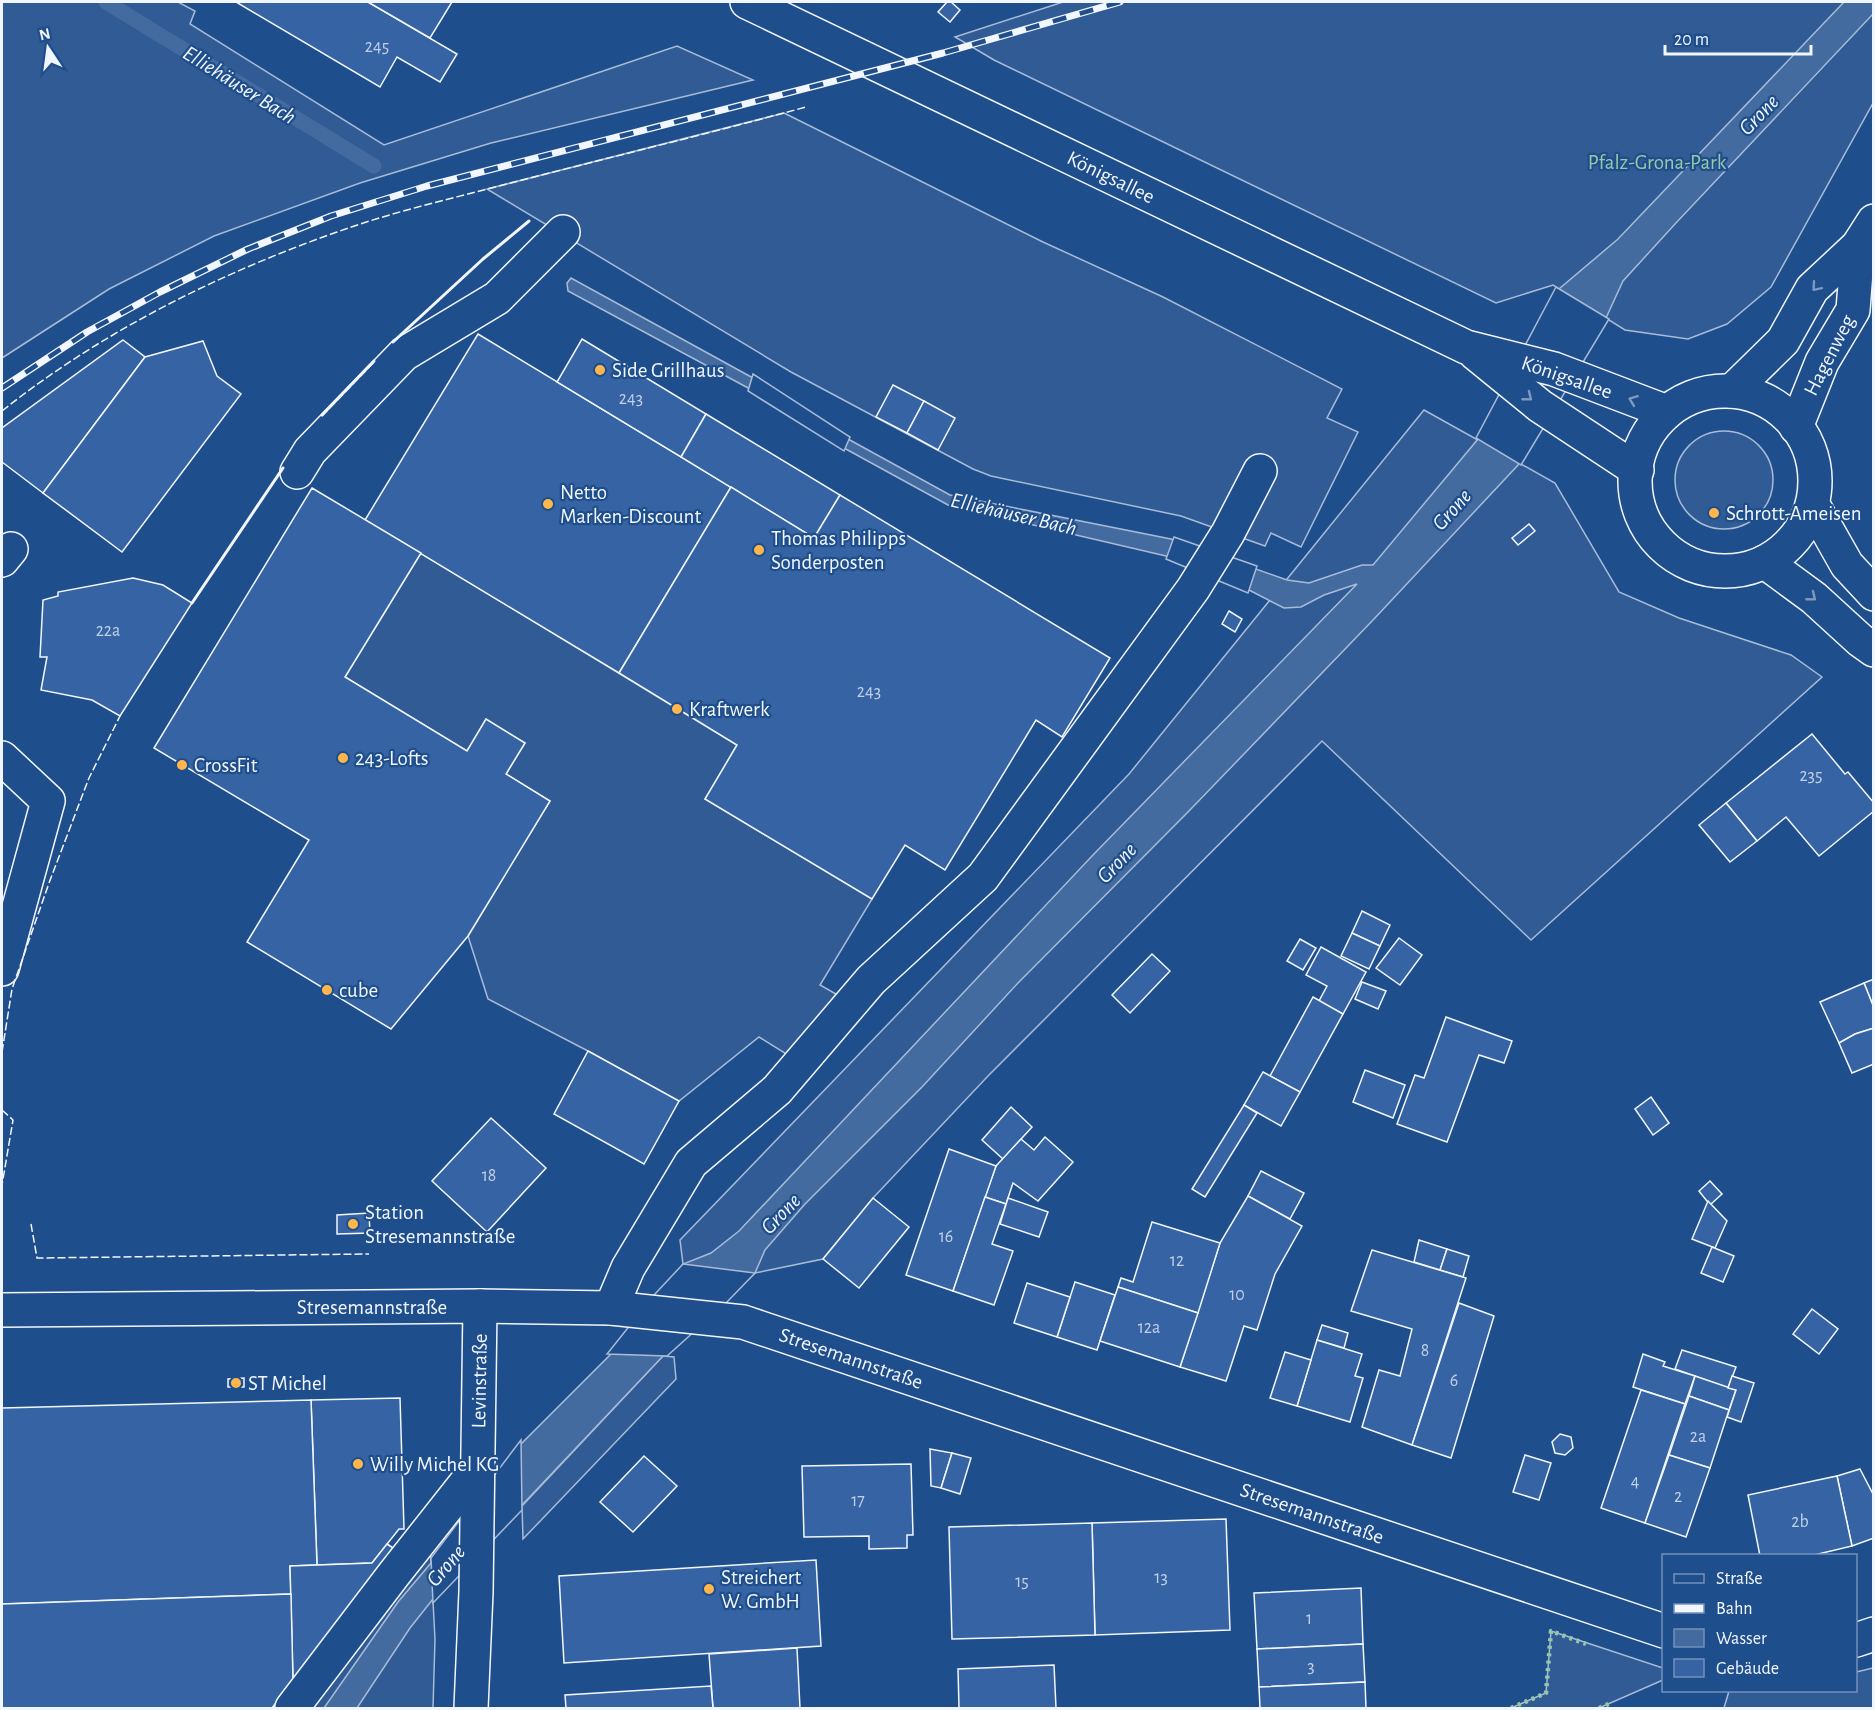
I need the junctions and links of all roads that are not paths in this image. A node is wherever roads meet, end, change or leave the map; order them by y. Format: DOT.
graph roads {
  1 [pos="754,3"];
  2 [pos="563,232"];
  3 [pos="1866,233"];
  4 [pos="1466,347"];
  5 [pos="1732,390"];
  6 [pos="1667,412"];
  7 [pos="1796,427"];
  8 [pos="1637,470"];
  9 [pos="297,471"];
  10 [pos="1260,471"];
  11 [pos="1813,506"];
  12 [pos="1765,562"];
  13 [pos="1874,594"];
  14 [pos="1874,650"];
  15 [pos="2,758"];
  16 [pos="2,969"];
  17 [pos="480,1306"];
  18 [pos="625,1309"];
  19 [pos="2,1310"];
  20 [pos="477,1478"];
  21 [pos="1662,1630"];
  22 [pos="1874,1634"];
  23 [pos="1857,1640"];
  24 [pos="292,1708"];
  25 [pos="471,1708"];
  1 -- 4 [label="street, Königsallee"];
  2 -- 9 [label="street"];
  3 -- 5 [label="street, Hagenweg, one-way"];
  3 -- 7 [label="street, Hagenweg"];
  6 -- 4 [label="street, Königsallee, one-way"];
  4 -- 8 [label="street, Königsallee, one-way"];
  5 -- 6 [label="street"];
  5 -- 7 [label="street"];
  6 -- 8 [label="street"];
  7 -- 11 [label="street"];
  8 -- 12 [label="street"];
  10 -- 18 [label="street"];
  11 -- 12 [label="street"];
  11 -- 13 [label="street"];
  12 -- 14 [label="street, one-way"];
  15 -- 16 [label="street"];
  17 -- 18 [label="street, Stresemannstraße"];
  17 -- 19 [label="street, Stresemannstraße"];
  17 -- 20 [label="street, Levinstraße"];
  18 -- 21 [label="street, Stresemannstraße"];
  20 -- 24 [label="street"];
  20 -- 25 [label="street, Levinstraße"];
  22 -- 23 [label="street"];
}
